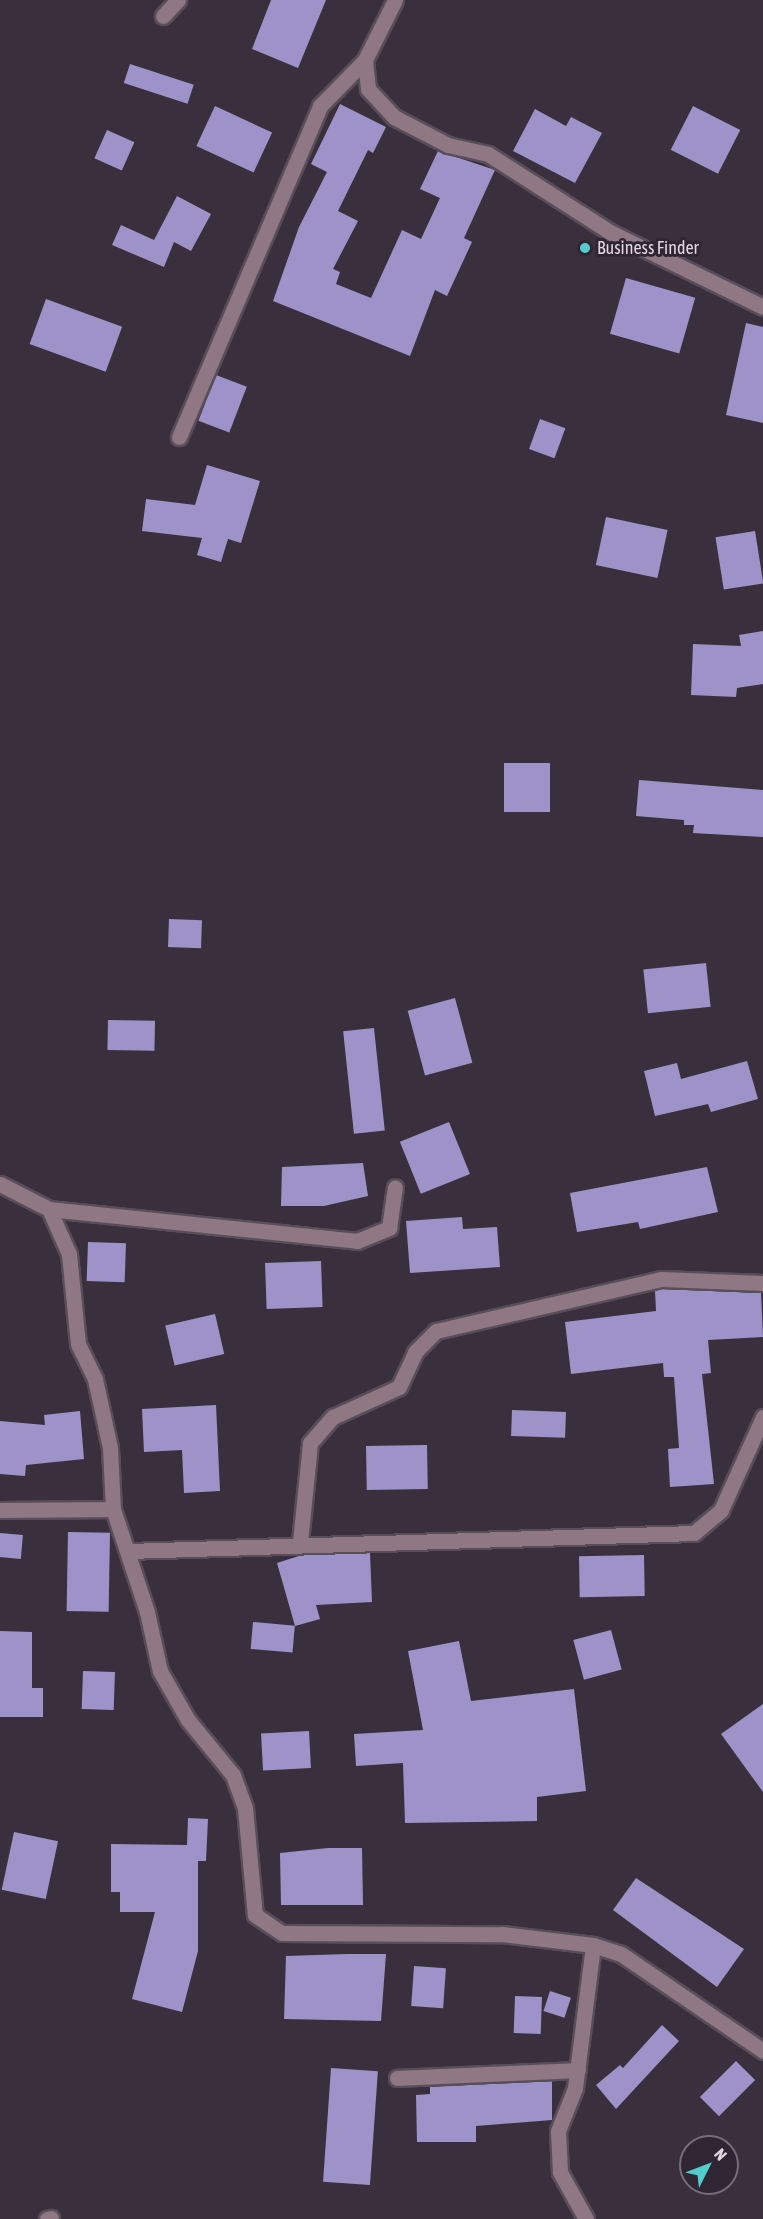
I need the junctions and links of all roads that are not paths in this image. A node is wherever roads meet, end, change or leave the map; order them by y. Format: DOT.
graph roads {
  1 [pos="178,0"];
  2 [pos="395,0"];
  3 [pos="163,16"];
  4 [pos="365,60"];
  5 [pos="763,308"];
  6 [pos="179,437"];
  7 [pos="0,1184"];
  8 [pos="395,1187"];
  9 [pos="49,1209"];
  10 [pos="763,1283"];
  11 [pos="763,1417"];
  12 [pos="113,1509"];
  13 [pos="0,1510"];
  14 [pos="300,1542"];
  15 [pos="128,1551"];
  16 [pos="593,1945"];
  17 [pos="763,2051"];
  18 [pos="578,2070"];
  19 [pos="397,2078"];
  20 [pos="586,2219"];
  1 -- 3 [label="street"];
  2 -- 4 [label="street"];
  4 -- 5 [label="street"];
  4 -- 6 [label="street"];
  7 -- 9 [label="street"];
  8 -- 9 [label="street"];
  9 -- 12 [label="street"];
  10 -- 14 [label="street"];
  11 -- 14 [label="street"];
  12 -- 13 [label="street"];
  12 -- 15 [label="street"];
  14 -- 15 [label="street"];
  15 -- 16 [label="street"];
  16 -- 17 [label="street"];
  16 -- 18 [label="street"];
  18 -- 19 [label="street"];
  18 -- 20 [label="street"];
}
